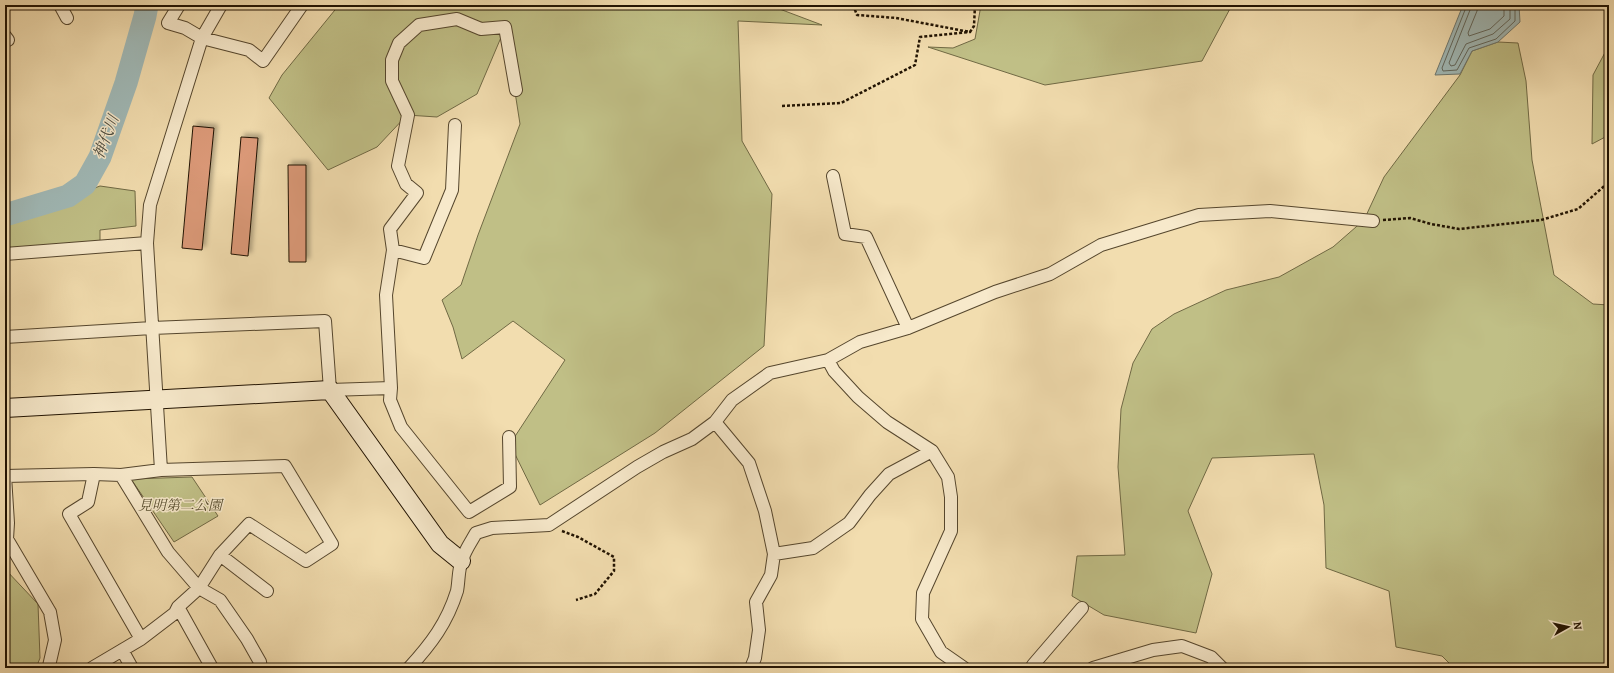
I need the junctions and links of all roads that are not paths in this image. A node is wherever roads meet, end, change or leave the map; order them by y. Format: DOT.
graph roads {
  1 [pos="60,5"];
  2 [pos="179,5"];
  3 [pos="221,5"];
  4 [pos="302,5"];
  5 [pos="67,18"];
  6 [pos="202,38"];
  7 [pos="516,90"];
  8 [pos="455,125"];
  9 [pos="833,176"];
  10 [pos="1373,221"];
  11 [pos="147,243"];
  12 [pos="393,250"];
  13 [pos="5,254"];
  14 [pos="152,328"];
  15 [pos="908,328"];
  16 [pos="5,337"];
  17 [pos="828,360"];
  18 [pos="391,388"];
  19 [pos="330,390"];
  20 [pos="156,401"];
  21 [pos="5,408"];
  22 [pos="715,422"];
  23 [pos="508,437"];
  24 [pos="932,451"];
  25 [pos="161,470"];
  26 [pos="94,474"];
  27 [pos="121,475"];
  28 [pos="5,476"];
  29 [pos="774,554"];
  30 [pos="220,555"];
  31 [pos="461,561"];
  32 [pos="199,588"];
  33 [pos="267,592"];
  34 [pos="178,607"];
  35 [pos="1082,608"];
  36 [pos="141,639"];
  37 [pos="122,650"];
  38 [pos="51,668"];
  39 [pos="92,668"];
  40 [pos="132,668"];
  41 [pos="212,668"];
  42 [pos="262,668"];
  43 [pos="409,668"];
  44 [pos="751,668"];
  45 [pos="964,668"];
  46 [pos="1034,668"];
  47 [pos="1093,668"];
  48 [pos="1222,668"];
  1 -- 5 [label="street"];
  2 -- 6 [label="street"];
  3 -- 6 [label="street"];
  4 -- 6 [label="street"];
  6 -- 11 [label="street"];
  7 -- 12 [label="street"];
  8 -- 12 [label="street"];
  9 -- 15 [label="street"];
  10 -- 15 [label="street"];
  11 -- 13 [label="street"];
  11 -- 14 [label="street"];
  12 -- 18 [label="street"];
  14 -- 16 [label="street"];
  14 -- 19 [label="street"];
  14 -- 20 [label="street"];
  15 -- 17 [label="street"];
  17 -- 22 [label="street"];
  17 -- 24 [label="street"];
  18 -- 19 [label="street"];
  18 -- 23 [label="street"];
  19 -- 20 [label="street"];
  19 -- 31 [label="street"];
  20 -- 21 [label="street"];
  20 -- 25 [label="street"];
  22 -- 29 [label="street"];
  22 -- 31 [label="street"];
  24 -- 29 [label="street"];
  24 -- 45 [label="street"];
  25 -- 27 [label="street"];
  25 -- 30 [label="street"];
  26 -- 27 [label="street"];
  26 -- 28 [label="street"];
  26 -- 36 [label="street"];
  27 -- 32 [label="street"];
  28 -- 38 [label="street"];
  29 -- 44 [label="street"];
  30 -- 32 [label="street"];
  30 -- 33 [label="street"];
  31 -- 43 [label="street"];
  32 -- 34 [label="street"];
  32 -- 42 [label="street"];
  34 -- 36 [label="street"];
  34 -- 41 [label="street"];
  35 -- 46 [label="street"];
  36 -- 37 [label="street"];
  37 -- 39 [label="street"];
  37 -- 40 [label="street"];
  47 -- 48 [label="street"];
}
